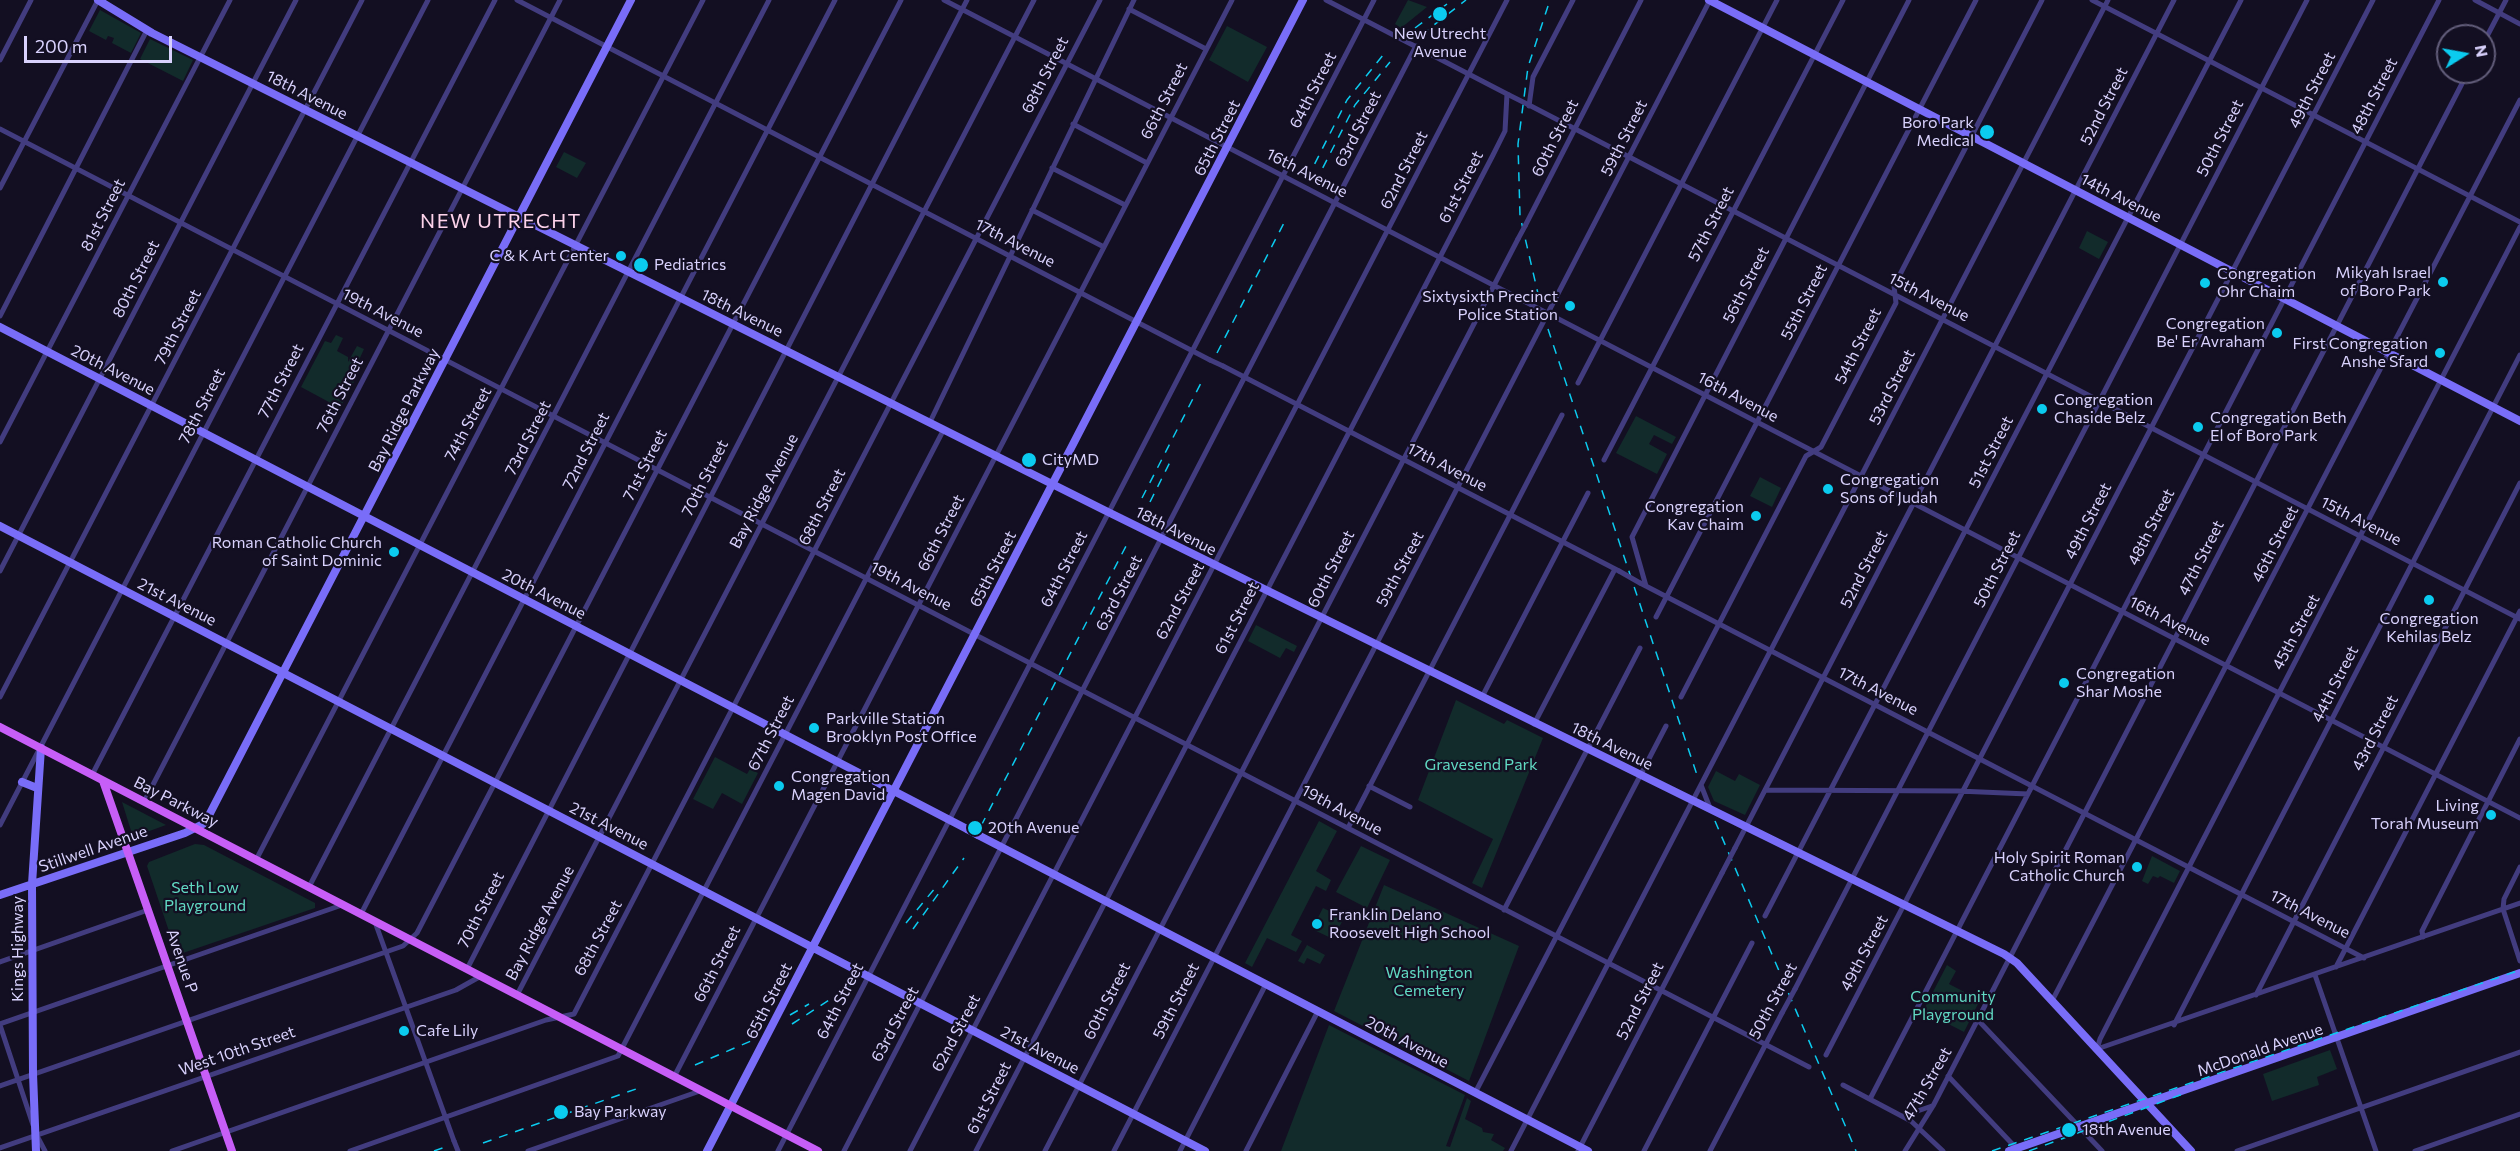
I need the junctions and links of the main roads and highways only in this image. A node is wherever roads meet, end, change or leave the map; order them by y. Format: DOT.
graph roads {
  1 [pos="0,727"];
  2 [pos="103,781"];
  3 [pos="232,1151"];
  4 [pos="818,1151"];
  1 -- 2 [label="main road, Bay Parkway"];
  2 -- 3 [label="main road, Avenue P"];
  2 -- 4 [label="main road, Bay Parkway"];
}
